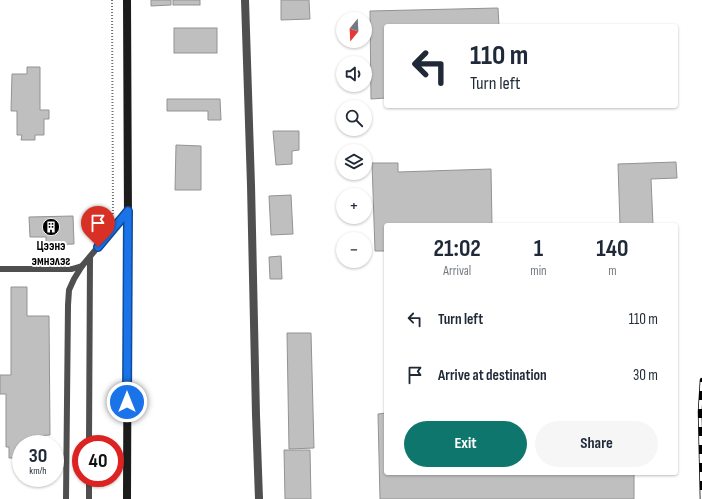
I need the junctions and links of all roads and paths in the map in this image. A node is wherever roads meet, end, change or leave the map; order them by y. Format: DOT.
graph roads {
  1 [pos="112,0"];
  2 [pos="127,0"];
  3 [pos="245,0"];
  4 [pos="128,211"];
  5 [pos="113,229"];
  6 [pos="90,257"];
  7 [pos="82,266"];
  8 [pos="0,270"];
  9 [pos="89,435"];
  10 [pos="89,487"];
  11 [pos="66,499"];
  12 [pos="89,499"];
  13 [pos="127,499"];
  14 [pos="259,499"];
  1 -- 5 [label="path"];
  2 -- 4 [label="street"];
  3 -- 14 [label="street"];
  4 -- 5 [label="lane"];
  4 -- 13 [label="street"];
  5 -- 6 [label="lane"];
  6 -- 7 [label="lane"];
  6 -- 9 [label="lane"];
  7 -- 8 [label="lane"];
  7 -- 11 [label="lane"];
  10 -- 12 [label="lane"];
}
